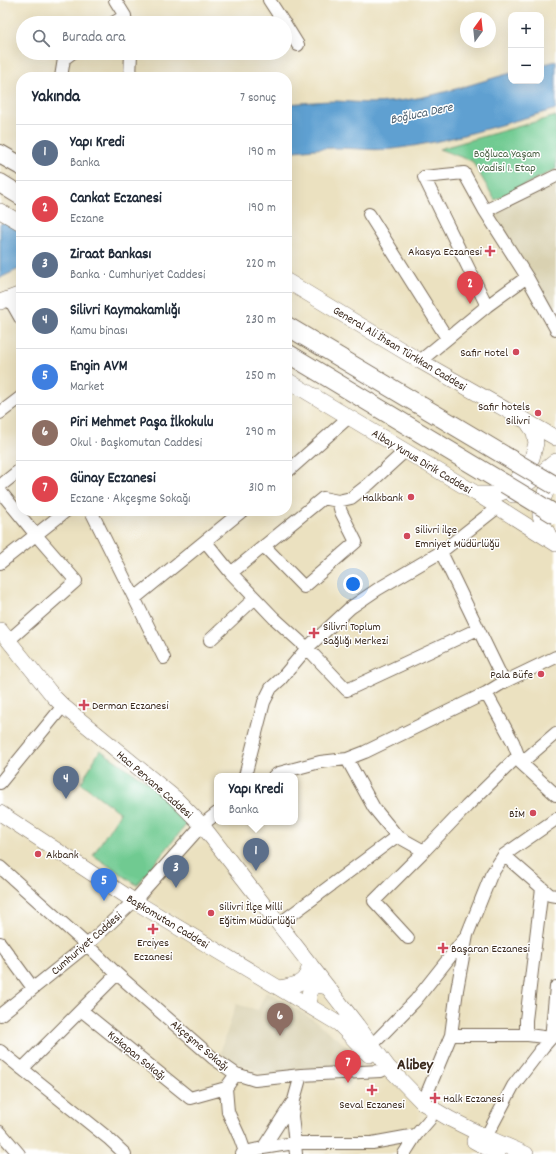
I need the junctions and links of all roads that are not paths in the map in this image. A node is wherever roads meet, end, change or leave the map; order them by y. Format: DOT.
graph roads {
  1 [pos="115,0"];
  2 [pos="269,0"];
  3 [pos="123,16"];
  4 [pos="280,16"];
  5 [pos="292,35"];
  6 [pos="298,45"];
  7 [pos="64,60"];
  8 [pos="131,60"];
  9 [pos="62,72"];
  10 [pos="130,72"];
  11 [pos="0,154"];
  12 [pos="16,163"];
  13 [pos="556,176"];
  14 [pos="0,183"];
  15 [pos="16,193"];
  16 [pos="485,212"];
  17 [pos="369,214"];
  18 [pos="527,277"];
  19 [pos="292,284"];
  20 [pos="10,298"];
  21 [pos="487,306"];
  22 [pos="16,309"];
  23 [pos="556,328"];
  24 [pos="292,329"];
  25 [pos="447,338"];
  26 [pos="292,356"];
  27 [pos="420,361"];
  28 [pos="292,383"];
  29 [pos="16,401"];
  30 [pos="0,413"];
  31 [pos="349,417"];
  32 [pos="526,422"];
  33 [pos="556,438"];
  34 [pos="405,451"];
  35 [pos="556,461"];
  36 [pos="292,468"];
  37 [pos="16,473"];
  38 [pos="556,474"];
  39 [pos="0,486"];
  40 [pos="556,486"];
  41 [pos="0,491"];
  42 [pos="477,494"];
  43 [pos="338,501"];
  44 [pos="498,507"];
  45 [pos="16,511"];
  46 [pos="556,514"];
  47 [pos="20,516"];
  48 [pos="60,516"];
  49 [pos="94,516"];
  50 [pos="236,516"];
  51 [pos="36,535"];
  52 [pos="205,541"];
  53 [pos="554,542"];
  54 [pos="264,546"];
  55 [pos="441,552"];
  56 [pos="0,563"];
  57 [pos="232,572"];
  58 [pos="135,598"];
  59 [pos="255,598"];
  60 [pos="478,629"];
  61 [pos="4,635"];
  62 [pos="210,640"];
  63 [pos="307,648"];
  64 [pos="556,657"];
  65 [pos="164,658"];
  66 [pos="504,682"];
  67 [pos="486,693"];
  68 [pos="63,706"];
  69 [pos="556,733"];
  70 [pos="347,759"];
  71 [pos="520,760"];
  72 [pos="246,773"];
  73 [pos="279,773"];
  74 [pos="1,779"];
  75 [pos="556,795"];
  76 [pos="0,812"];
  77 [pos="214,815"];
  78 [pos="556,819"];
  79 [pos="202,825"];
  80 [pos="397,836"];
  81 [pos="424,851"];
  82 [pos="504,855"];
  83 [pos="0,866"];
  84 [pos="542,888"];
  85 [pos="556,896"];
  86 [pos="134,901"];
  87 [pos="279,924"];
  88 [pos="467,935"];
  89 [pos="408,938"];
  90 [pos="0,943"];
  91 [pos="87,945"];
  92 [pos="310,964"];
  93 [pos="117,974"];
  94 [pos="327,987"];
  95 [pos="556,987"];
  96 [pos="33,988"];
  97 [pos="279,988"];
  98 [pos="311,1007"];
  99 [pos="81,1010"];
  100 [pos="0,1015"];
  101 [pos="451,1035"];
  102 [pos="528,1035"];
  103 [pos="554,1037"];
  104 [pos="372,1045"];
  105 [pos="0,1051"];
  106 [pos="22,1069"];
  107 [pos="384,1069"];
  108 [pos="236,1074"];
  109 [pos="301,1075"];
  110 [pos="226,1088"];
  111 [pos="294,1100"];
  112 [pos="423,1103"];
  113 [pos="430,1119"];
  114 [pos="0,1132"];
  115 [pos="416,1135"];
  116 [pos="486,1137"];
  117 [pos="263,1148"];
  118 [pos="295,1148"];
  119 [pos="243,1153"];
  120 [pos="18,1154"];
  121 [pos="125,1154"];
  122 [pos="404,1154"];
  123 [pos="498,1154"];
  124 [pos="526,1154"];
  1 -- 3 [label="street"];
  2 -- 4 [label="street"];
  5 -- 6 [label="street"];
  7 -- 9 [label="street"];
  8 -- 10 [label="street"];
  11 -- 12 [label="highway"];
  13 -- 16 [label="street"];
  14 -- 15 [label="highway"];
  16 -- 18 [label="street"];
  16 -- 21 [label="street"];
  17 -- 25 [label="street"];
  18 -- 21 [label="street"];
  18 -- 23 [label="street"];
  19 -- 27 [label="main road, General Ali İhsan Türkkan Caddesi"];
  20 -- 22 [label="street"];
  21 -- 25 [label="street"];
  24 -- 40 [label="highway, bridge"];
  25 -- 27 [label="street"];
  26 -- 46 [label="highway, bridge"];
  27 -- 32 [label="main road, General Ali İhsan Türkkan Caddesi"];
  28 -- 31 [label="main road, Albay Yunus Dirik Caddesi"];
  29 -- 30 [label="street"];
  31 -- 34 [label="main road, Albay Yunus Dirik Caddesi"];
  31 -- 36 [label="street"];
  32 -- 33 [label="main road, General Ali İhsan Türkkan Caddesi"];
  32 -- 42 [label="main road"];
  34 -- 42 [label="main road, Albay Yunus Dirik Caddesi"];
  34 -- 43 [label="street"];
  35 -- 44 [label="main road"];
  37 -- 39 [label="street"];
  38 -- 53 [label="main road"];
  41 -- 45 [label="street"];
  42 -- 44 [label="main road, Albay Yunus Dirik Caddesi"];
  43 -- 54 [label="street"];
  43 -- 54 [label="street"];
  44 -- 53 [label="main road, Albay Yunus Dirik Caddesi"];
  44 -- 55 [label="street"];
  47 -- 51 [label="street"];
  48 -- 51 [label="street"];
  49 -- 58 [label="street"];
  50 -- 52 [label="street"];
  51 -- 56 [label="street"];
  51 -- 61 [label="street"];
  52 -- 57 [label="street"];
  52 -- 58 [label="street"];
  54 -- 57 [label="street"];
  55 -- 60 [label="street"];
  55 -- 63 [label="street"];
  57 -- 59 [label="street"];
  58 -- 65 [label="street"];
  59 -- 62 [label="street"];
  59 -- 63 [label="street"];
  60 -- 63 [label="street"];
  60 -- 66 [label="street"];
  61 -- 68 [label="main road, Hacı Pervane Caddesi"];
  63 -- 72 [label="street"];
  64 -- 66 [label="street"];
  66 -- 67 [label="street"];
  67 -- 70 [label="street"];
  67 -- 71 [label="street"];
  68 -- 74 [label="street"];
  68 -- 79 [label="main road, Hacı Pervane Caddesi"];
  69 -- 71 [label="street"];
  70 -- 73 [label="street"];
  70 -- 80 [label="street"];
  71 -- 75 [label="street"];
  71 -- 81 [label="street"];
  76 -- 86 [label="main road, Başkomutan Caddesi"];
  77 -- 79 [label="street, Cumhuriyet Caddesi"];
  78 -- 82 [label="street"];
  79 -- 86 [label="street, Cumhuriyet Caddesi"];
  79 -- 87 [label="main road, Hacı Pervane Caddesi"];
  80 -- 81 [label="street"];
  80 -- 87 [label="street"];
  81 -- 89 [label="street"];
  82 -- 84 [label="street"];
  82 -- 88 [label="street"];
  83 -- 91 [label="street, Akçeşme Sokağı"];
  84 -- 85 [label="street"];
  84 -- 102 [label="street"];
  86 -- 91 [label="street, Cumhuriyet Caddesi"];
  86 -- 97 [label="main road, Başkomutan Caddesi"];
  87 -- 92 [label="main road, Hacı Pervane Caddesi"];
  88 -- 101 [label="street"];
  88 -- 104 [label="street"];
  90 -- 96 [label="street"];
  91 -- 93 [label="street, Akçeşme Sokağı"];
  91 -- 96 [label="street, Cumhuriyet Caddesi"];
  92 -- 94 [label="main road, Hacı Pervane Caddesi"];
  92 -- 97 [label="main road"];
  93 -- 99 [label="street"];
  93 -- 108 [label="street, Akçeşme Sokağı"];
  94 -- 98 [label="main road"];
  94 -- 104 [label="main road, Hacı Pervane Caddesi"];
  95 -- 103 [label="street"];
  96 -- 100 [label="street, Cumhuriyet Caddesi"];
  97 -- 98 [label="main road, Başkomutan Caddesi"];
  98 -- 107 [label="main road, Başkomutan Caddesi"];
  99 -- 106 [label="street"];
  99 -- 110 [label="street, Kızkapan Sokağı"];
  101 -- 102 [label="street"];
  101 -- 112 [label="street"];
  102 -- 103 [label="street"];
  103 -- 116 [label="street"];
  104 -- 107 [label="main road, Hacı Pervane Caddesi"];
  105 -- 106 [label="street"];
  106 -- 121 [label="street"];
  107 -- 109 [label="street, Akçeşme Sokağı"];
  107 -- 112 [label="main road"];
  107 -- 113 [label="main road"];
  108 -- 109 [label="street, Akçeşme Sokağı"];
  108 -- 110 [label="street"];
  109 -- 111 [label="street"];
  110 -- 119 [label="street"];
  111 -- 117 [label="street"];
  111 -- 118 [label="street"];
  112 -- 116 [label="main road"];
  113 -- 115 [label="street"];
  113 -- 123 [label="main road"];
  114 -- 120 [label="street"];
  115 -- 118 [label="street"];
  115 -- 122 [label="street"];
  116 -- 124 [label="main road"];
  117 -- 118 [label="street"];
  117 -- 119 [label="street"];
}
